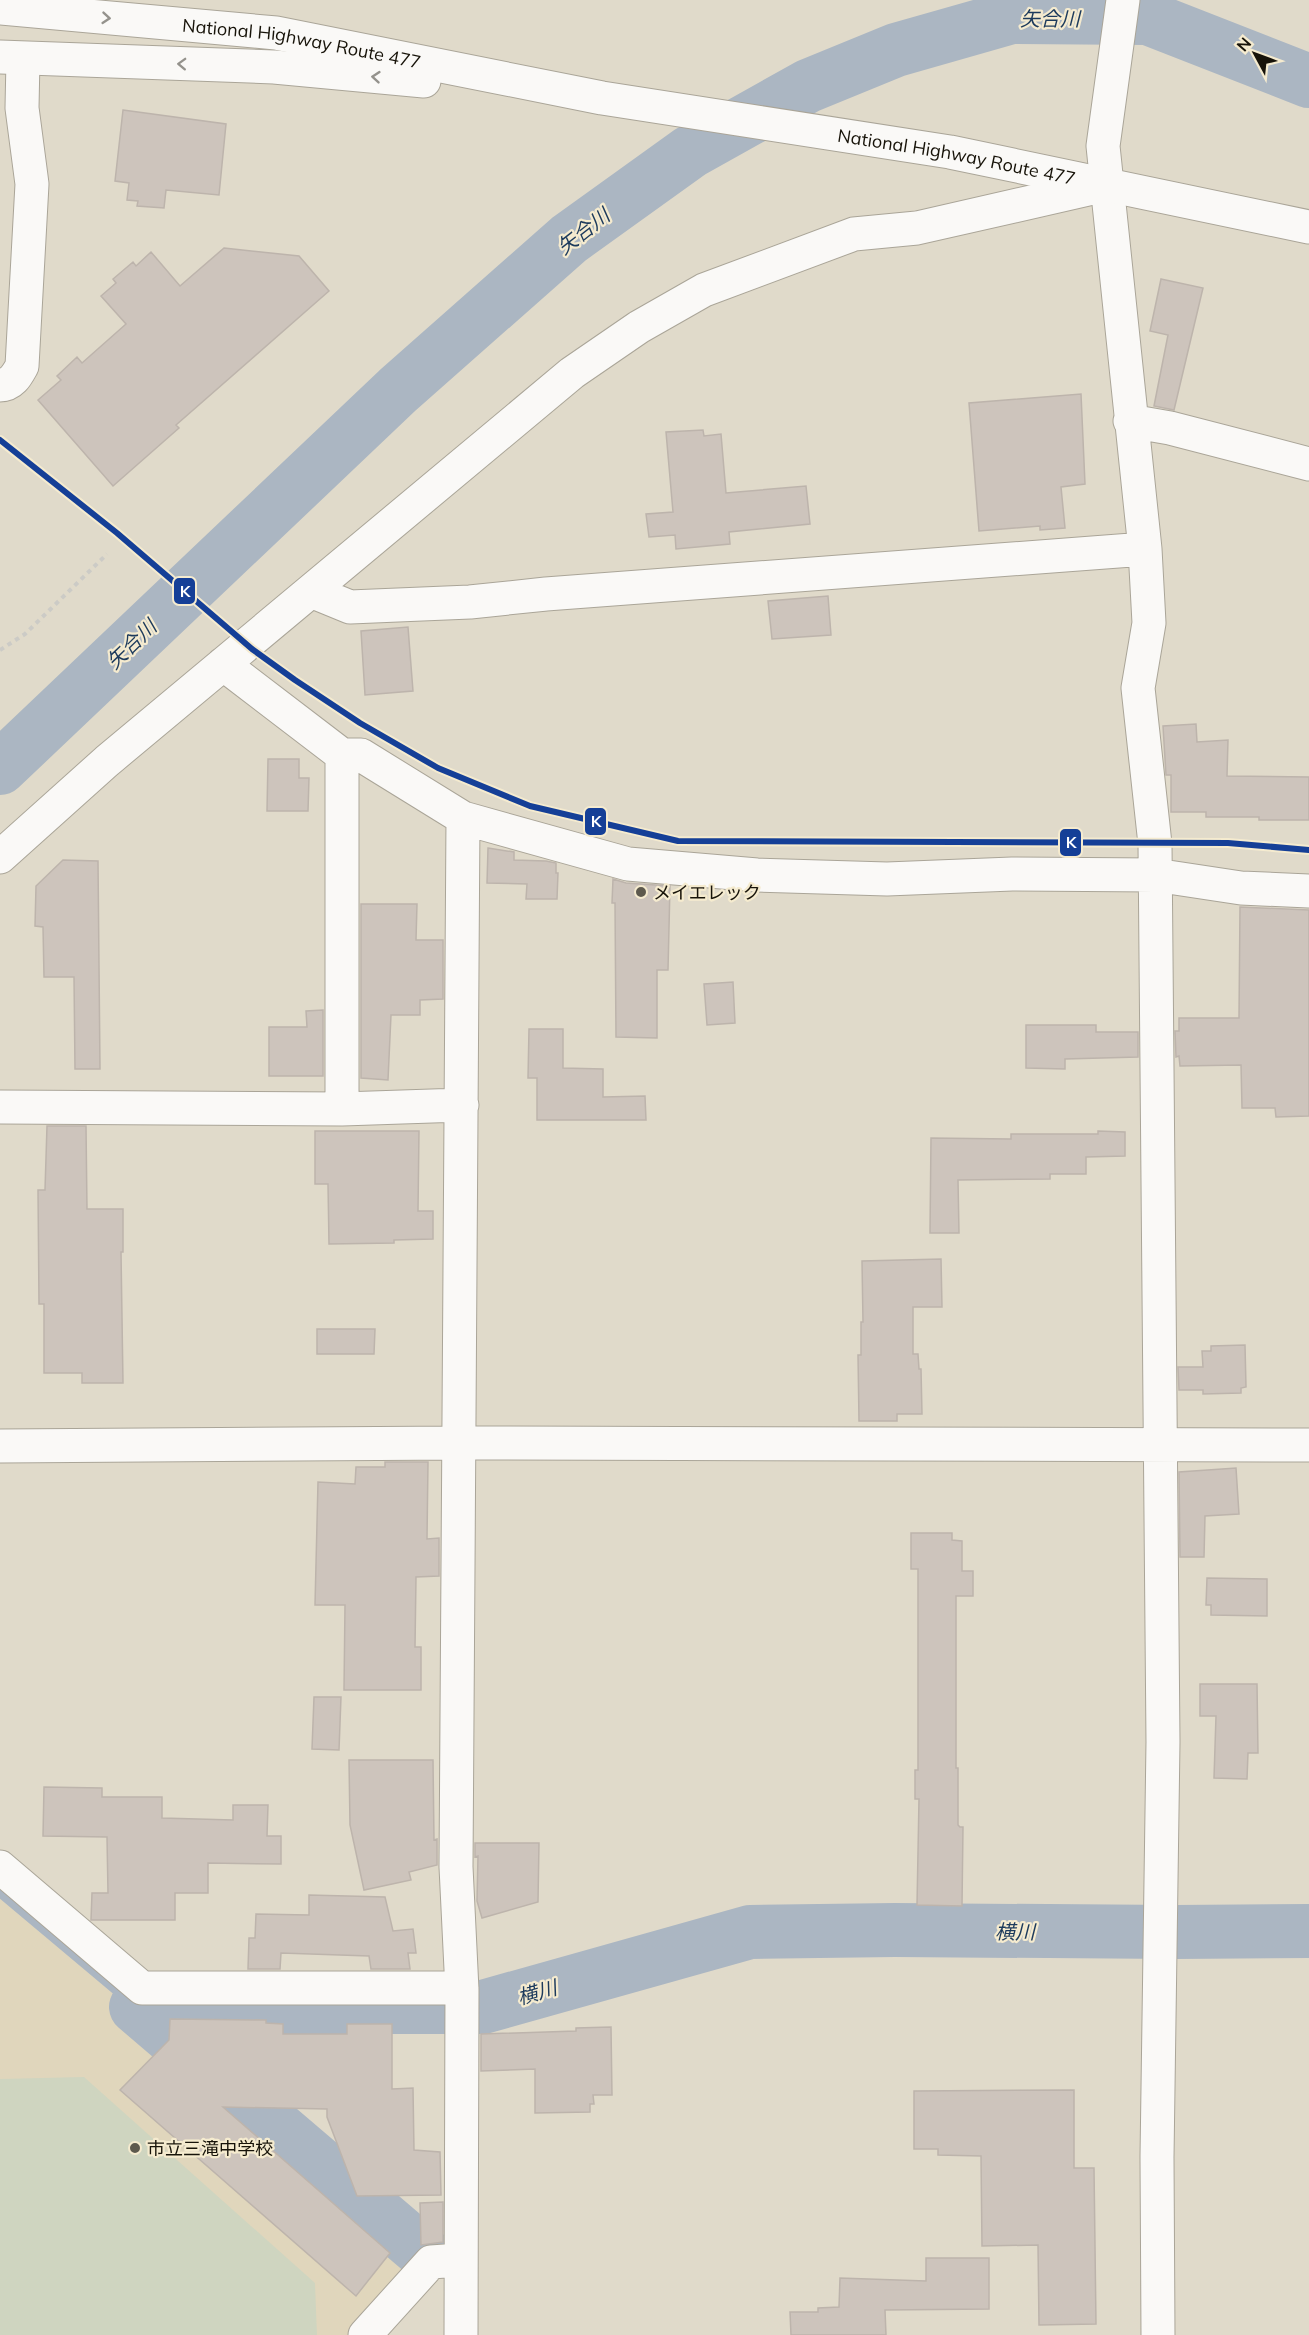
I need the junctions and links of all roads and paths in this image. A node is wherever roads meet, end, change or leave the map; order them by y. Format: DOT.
graph roads {
  1 [pos="1123,0"];
  2 [pos="45,7"];
  3 [pos="0,8"];
  4 [pos="12,58"];
  5 [pos="602,98"];
  6 [pos="1106,185"];
  7 [pos="1309,227"];
  8 [pos="0,386"];
  9 [pos="1130,421"];
  10 [pos="1309,464"];
  11 [pos="1145,549"];
  12 [pos="107,554"];
  13 [pos="311,591"];
  14 [pos="0,650"];
  15 [pos="223,664"];
  16 [pos="342,755"];
  17 [pos="463,818"];
  18 [pos="0,857"];
  19 [pos="1155,875"];
  20 [pos="1309,891"];
  21 [pos="462,1105"];
  22 [pos="0,1107"];
  23 [pos="342,1109"];
  24 [pos="460,1443"];
  25 [pos="1162,1445"];
  26 [pos="1309,1445"];
  27 [pos="0,1446"];
  28 [pos="0,1867"];
  29 [pos="462,1998"];
  30 [pos="460,2260"];
  31 [pos="366,2335"];
  32 [pos="461,2335"];
  33 [pos="1158,2335"];
  1 -- 6 [label="main road"];
  2 -- 3 [label="main road, National Highway Route 477"];
  2 -- 5 [label="main road, National Highway Route 477, one-way"];
  5 -- 4 [label="main road, National Highway Route 477, one-way"];
  4 -- 8 [label="main road"];
  5 -- 6 [label="main road, National Highway Route 477"];
  6 -- 7 [label="main road, National Highway Route 477"];
  6 -- 9 [label="main road"];
  6 -- 13 [label="main road"];
  9 -- 10 [label="main road"];
  9 -- 11 [label="main road"];
  11 -- 13 [label="main road"];
  11 -- 19 [label="main road"];
  12 -- 14 [label="path"];
  13 -- 15 [label="main road"];
  15 -- 16 [label="main road"];
  15 -- 18 [label="main road"];
  16 -- 17 [label="main road"];
  16 -- 23 [label="main road"];
  17 -- 19 [label="main road"];
  17 -- 21 [label="main road"];
  19 -- 20 [label="main road"];
  19 -- 25 [label="main road"];
  21 -- 23 [label="main road"];
  21 -- 24 [label="main road"];
  22 -- 23 [label="main road"];
  24 -- 25 [label="main road"];
  24 -- 27 [label="main road"];
  24 -- 29 [label="main road"];
  25 -- 26 [label="main road"];
  25 -- 33 [label="main road"];
  28 -- 29 [label="main road"];
  29 -- 30 [label="main road"];
  30 -- 31 [label="main road"];
  30 -- 32 [label="main road"];
}
